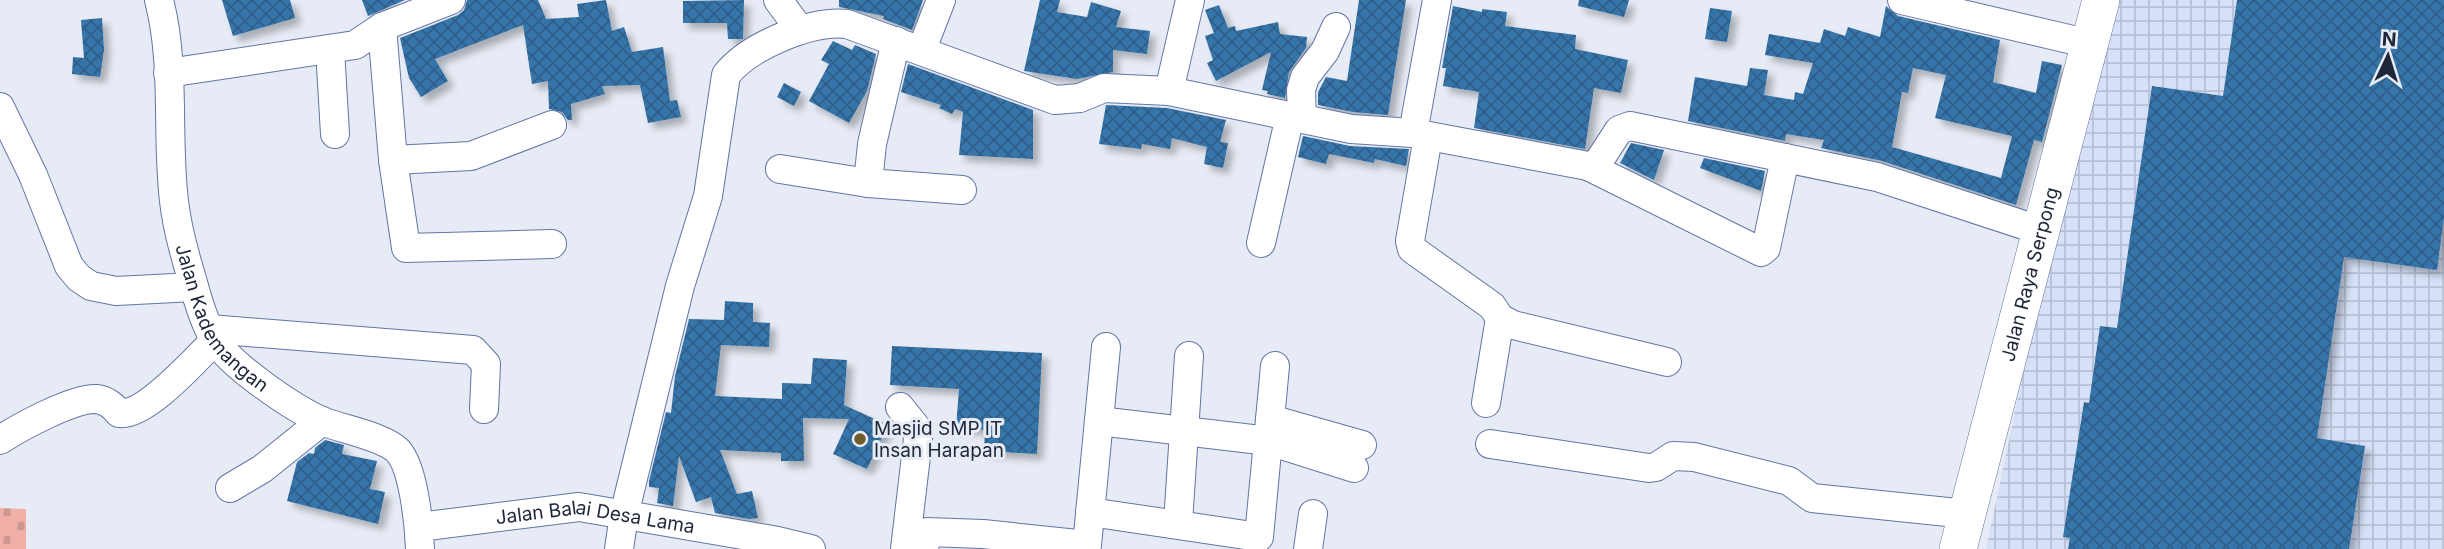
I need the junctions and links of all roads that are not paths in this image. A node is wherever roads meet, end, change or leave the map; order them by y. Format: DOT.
graph roads {
  1 [pos="159,0"];
  2 [pos="451,0"];
  3 [pos="778,0"];
  4 [pos="941,0"];
  5 [pos="1190,0"];
  6 [pos="1437,0"];
  7 [pos="1902,0"];
  8 [pos="2101,0"];
  9 [pos="382,27"];
  10 [pos="1336,27"];
  11 [pos="800,30"];
  12 [pos="2090,44"];
  13 [pos="909,45"];
  14 [pos="330,49"];
  15 [pos="169,73"];
  16 [pos="1169,91"];
  17 [pos="0,107"];
  18 [pos="1296,117"];
  19 [pos="552,125"];
  20 [pos="335,134"];
  21 [pos="1420,135"];
  22 [pos="1785,158"];
  23 [pos="393,160"];
  24 [pos="1588,166"];
  25 [pos="780,169"];
  26 [pos="868,183"];
  27 [pos="962,190"];
  28 [pos="2039,230"];
  29 [pos="1262,243"];
  30 [pos="552,244"];
  31 [pos="194,287"];
  32 [pos="1500,318"];
  33 [pos="212,334"];
  34 [pos="1106,347"];
  35 [pos="1189,356"];
  36 [pos="1667,362"];
  37 [pos="1275,366"];
  38 [pos="1486,403"];
  39 [pos="900,407"];
  40 [pos="484,409"];
  41 [pos="322,421"];
  42 [pos="1099,421"];
  43 [pos="1270,430"];
  44 [pos="1183,432"];
  45 [pos="0,440"];
  46 [pos="1490,444"];
  47 [pos="1358,456"];
  48 [pos="230,488"];
  49 [pos="1090,512"];
  50 [pos="624,514"];
  51 [pos="1313,514"];
  52 [pos="1966,514"];
  53 [pos="1178,523"];
  54 [pos="420,538"];
  55 [pos="778,545"];
  56 [pos="619,549"];
  57 [pos="811,549"];
  58 [pos="905,549"];
  59 [pos="924,549"];
  60 [pos="1308,549"];
  61 [pos="1958,549"];
  1 -- 15 [label="street, Jalan Kademangan"];
  2 -- 9 [label="street"];
  3 -- 11 [label="street"];
  4 -- 13 [label="street"];
  5 -- 16 [label="street"];
  6 -- 21 [label="street"];
  7 -- 12 [label="street"];
  8 -- 12 [label="main road, Jalan Raya Serpong"];
  9 -- 14 [label="street"];
  9 -- 23 [label="street"];
  10 -- 18 [label="street"];
  11 -- 13 [label="street"];
  11 -- 50 [label="street"];
  12 -- 28 [label="main road, Jalan Raya Serpong"];
  13 -- 16 [label="street"];
  13 -- 26 [label="street"];
  14 -- 15 [label="street"];
  14 -- 20 [label="street"];
  15 -- 31 [label="street, Jalan Kademangan"];
  16 -- 18 [label="street"];
  17 -- 31 [label="street"];
  18 -- 21 [label="street"];
  18 -- 29 [label="street"];
  19 -- 23 [label="street"];
  21 -- 24 [label="street"];
  21 -- 32 [label="street"];
  22 -- 24 [label="street"];
  22 -- 24 [label="street"];
  22 -- 28 [label="street"];
  23 -- 30 [label="street"];
  25 -- 26 [label="street"];
  26 -- 27 [label="street"];
  28 -- 52 [label="main road, Jalan Raya Serpong"];
  31 -- 33 [label="street, Jalan Kademangan"];
  32 -- 36 [label="street"];
  32 -- 38 [label="street"];
  33 -- 40 [label="street"];
  33 -- 41 [label="street, Jalan Kademangan"];
  33 -- 45 [label="street"];
  34 -- 42 [label="street"];
  35 -- 44 [label="street"];
  37 -- 43 [label="street"];
  39 -- 58 [label="street"];
  41 -- 48 [label="street"];
  41 -- 54 [label="street, Jalan Kademangan"];
  42 -- 44 [label="street"];
  42 -- 49 [label="street"];
  43 -- 44 [label="street"];
  43 -- 47 [label="street"];
  43 -- 53 [label="street"];
  44 -- 53 [label="street"];
  46 -- 52 [label="street"];
  49 -- 53 [label="street"];
  49 -- 59 [label="street"];
  50 -- 54 [label="street, Jalan Balai Desa Lama"];
  50 -- 55 [label="street, Jalan Balai Desa Lama"];
  50 -- 56 [label="street"];
  51 -- 60 [label="street"];
  52 -- 61 [label="main road, Jalan Raya Serpong"];
  55 -- 57 [label="street, Jalan Balai Desa Lama"];
}
